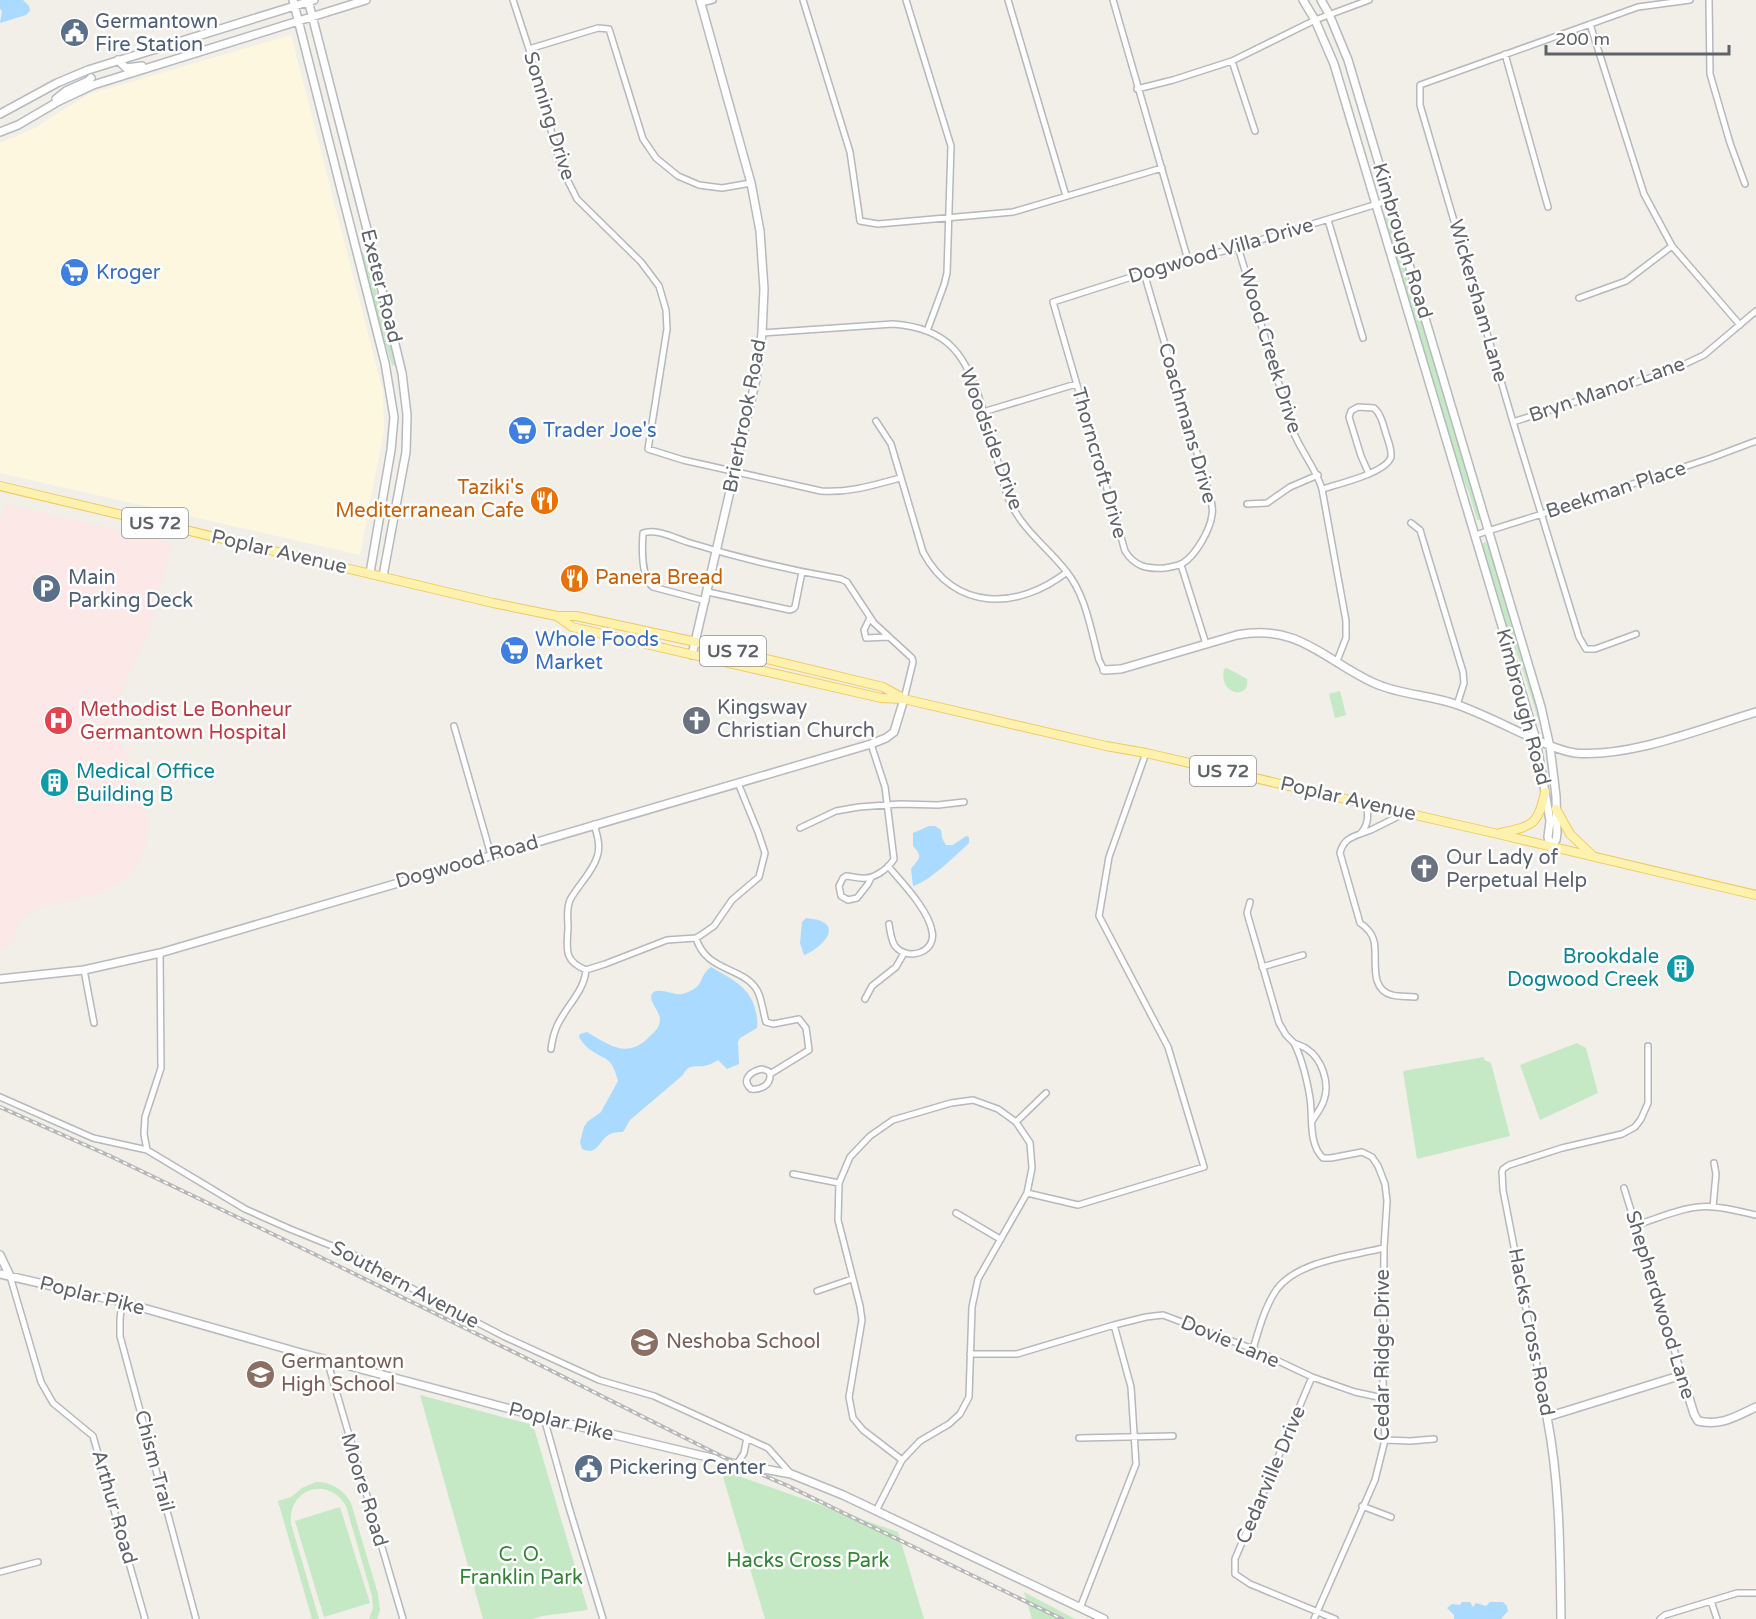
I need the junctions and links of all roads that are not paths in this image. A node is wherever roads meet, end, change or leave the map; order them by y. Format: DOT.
graph roads {
  1 [pos="366,0"];
  2 [pos="513,0"];
  3 [pos="713,0"];
  4 [pos="803,0"];
  5 [pos="906,0"];
  6 [pos="1008,0"];
  7 [pos="1113,0"];
  8 [pos="1303,0"];
  9 [pos="1321,0"];
  10 [pos="1369,0"];
  11 [pos="1689,0"];
  12 [pos="1708,0"];
  13 [pos="310,1"];
  14 [pos="701,2"];
  15 [pos="293,3"];
  16 [pos="1329,14"];
  17 [pos="313,17"];
  18 [pos="1315,20"];
  19 [pos="298,22"];
  20 [pos="1590,24"];
  21 [pos="179,41"];
  22 [pos="529,49"];
  23 [pos="1505,54"];
  24 [pos="184,57"];
  25 [pos="118,60"];
  26 [pos="1233,61"];
  27 [pos="162,64"];
  28 [pos="91,78"];
  29 [pos="1137,89"];
  30 [pos="0,114"];
  31 [pos="1255,131"];
  32 [pos="0,132"];
  33 [pos="1162,168"];
  34 [pos="751,183"];
  35 [pos="1745,184"];
  36 [pos="1066,196"];
  37 [pos="1390,200"];
  38 [pos="1376,204"];
  39 [pos="1548,207"];
  40 [pos="950,217"];
  41 [pos="1328,220"];
  42 [pos="1672,246"];
  43 [pos="1238,247"];
  44 [pos="1188,260"];
  45 [pos="1144,273"];
  46 [pos="1579,298"];
  47 [pos="1053,302"];
  48 [pos="1756,311"];
  49 [pos="1740,325"];
  50 [pos="927,331"];
  51 [pos="762,333"];
  52 [pos="1363,338"];
  53 [pos="1076,384"];
  54 [pos="983,412"];
  55 [pos="876,421"];
  56 [pos="1514,422"];
  57 [pos="1756,441"];
  58 [pos="735,472"];
  59 [pos="1369,474"];
  60 [pos="1318,475"];
  61 [pos="900,478"];
  62 [pos="0,486"];
  63 [pos="1322,489"];
  64 [pos="1247,504"];
  65 [pos="1542,514"];
  66 [pos="1411,523"];
  67 [pos="1488,531"];
  68 [pos="1475,535"];
  69 [pos="717,551"];
  70 [pos="1181,565"];
  71 [pos="802,572"];
  72 [pos="1067,572"];
  73 [pos="370,573"];
  74 [pos="383,576"];
  75 [pos="708,592"];
  76 [pos="706,601"];
  77 [pos="557,616"];
  78 [pos="870,618"];
  79 [pos="1636,634"];
  80 [pos="889,637"];
  81 [pos="696,642"];
  82 [pos="1206,644"];
  83 [pos="693,655"];
  84 [pos="1337,662"];
  85 [pos="1104,670"];
  86 [pos="904,699"];
  87 [pos="1457,705"];
  88 [pos="1756,712"];
  89 [pos="454,726"];
  90 [pos="1536,740"];
  91 [pos="872,744"];
  92 [pos="1550,747"];
  93 [pos="1146,753"];
  94 [pos="738,783"];
  95 [pos="1545,792"];
  96 [pos="964,802"];
  97 [pos="1367,804"];
  98 [pos="887,805"];
  99 [pos="1556,809"];
  100 [pos="1406,813"];
  101 [pos="594,824"];
  102 [pos="800,828"];
  103 [pos="1360,834"];
  104 [pos="1498,834"];
  105 [pos="1551,848"];
  106 [pos="491,855"];
  107 [pos="1593,856"];
  108 [pos="888,866"];
  109 [pos="871,878"];
  110 [pos="1756,895"];
  111 [pos="1250,902"];
  112 [pos="889,924"];
  113 [pos="696,938"];
  114 [pos="160,953"];
  115 [pos="904,953"];
  116 [pos="1303,955"];
  117 [pos="1262,967"];
  118 [pos="84,970"];
  119 [pos="586,970"];
  120 [pos="0,979"];
  121 [pos="1415,997"];
  122 [pos="865,999"];
  123 [pos="94,1023"];
  124 [pos="1294,1043"];
  125 [pos="1648,1046"];
  126 [pos="550,1049"];
  127 [pos="770,1074"];
  128 [pos="1046,1093"];
  129 [pos="0,1097"];
  130 [pos="1312,1121"];
  131 [pos="1016,1122"];
  132 [pos="147,1150"];
  133 [pos="1714,1162"];
  134 [pos="793,1174"];
  135 [pos="839,1183"];
  136 [pos="1624,1188"];
  137 [pos="1027,1193"];
  138 [pos="1713,1207"];
  139 [pos="956,1213"];
  140 [pos="1756,1215"];
  141 [pos="1636,1225"];
  142 [pos="1000,1239"];
  143 [pos="1384,1248"];
  144 [pos="0,1255"];
  145 [pos="0,1274"];
  146 [pos="10,1276"];
  147 [pos="852,1279"];
  148 [pos="818,1291"];
  149 [pos="122,1302"];
  150 [pos="1114,1325"];
  151 [pos="1253,1349"];
  152 [pos="970,1354"];
  153 [pos="327,1360"];
  154 [pos="1682,1376"];
  155 [pos="1312,1377"];
  156 [pos="1383,1398"];
  157 [pos="1756,1407"];
  158 [pos="1547,1417"];
  159 [pos="544,1418"];
  160 [pos="1134,1436"];
  161 [pos="1173,1436"];
  162 [pos="747,1438"];
  163 [pos="1079,1438"];
  164 [pos="1434,1439"];
  165 [pos="1385,1440"];
  166 [pos="902,1460"];
  167 [pos="737,1464"];
  168 [pos="791,1474"];
  169 [pos="1362,1506"];
  170 [pos="876,1511"];
  171 [pos="1391,1517"];
  172 [pos="38,1562"];
  173 [pos="0,1572"];
  174 [pos="1756,1593"];
  175 [pos="1711,1601"];
  176 [pos="1080,1608"];
  177 [pos="1317,1612"];
  178 [pos="145,1619"];
  179 [pos="196,1619"];
  180 [pos="403,1619"];
  181 [pos="603,1619"];
  182 [pos="1104,1619"];
  183 [pos="1314,1619"];
  184 [pos="1335,1619"];
  185 [pos="1561,1619"];
  186 [pos="1660,1619"];
  187 [pos="1717,1619"];
  1 -- 17 [label="street"];
  2 -- 22 [label="street, Sonning Drive"];
  3 -- 14 [label="street"];
  4 -- 40 [label="street"];
  5 -- 40 [label="street"];
  6 -- 36 [label="street"];
  7 -- 29 [label="street"];
  8 -- 18 [label="street, Kimbrough Road"];
  9 -- 16 [label="street, Kimbrough Road"];
  10 -- 16 [label="street"];
  11 -- 20 [label="street"];
  12 -- 35 [label="street"];
  13 -- 15 [label="street"];
  13 -- 17 [label="street, Exeter Road"];
  14 -- 34 [label="street, Brierbrook Road"];
  15 -- 19 [label="street, Exeter Road"];
  15 -- 21 [label="street"];
  16 -- 18 [label="street"];
  16 -- 37 [label="street, Kimbrough Road"];
  17 -- 19 [label="street"];
  17 -- 74 [label="street, Exeter Road"];
  18 -- 26 [label="street"];
  18 -- 38 [label="street, Kimbrough Road"];
  19 -- 24 [label="street"];
  19 -- 73 [label="street, Exeter Road"];
  20 -- 23 [label="street"];
  20 -- 42 [label="street"];
  21 -- 24 [label="street"];
  21 -- 25 [label="street"];
  22 -- 34 [label="street"];
  22 -- 58 [label="street, Sonning Drive"];
  23 -- 39 [label="street"];
  23 -- 56 [label="street, Wickersham Lane"];
  24 -- 27 [label="street"];
  25 -- 27 [label="street"];
  25 -- 28 [label="street"];
  26 -- 29 [label="street"];
  26 -- 31 [label="street"];
  27 -- 28 [label="street"];
  28 -- 30 [label="street"];
  28 -- 32 [label="street"];
  29 -- 33 [label="street"];
  33 -- 36 [label="street"];
  33 -- 44 [label="street"];
  34 -- 51 [label="street, Brierbrook Road"];
  36 -- 40 [label="street"];
  37 -- 38 [label="street, Dogwood Villa Drive"];
  37 -- 67 [label="street, Kimbrough Road"];
  38 -- 41 [label="street, Dogwood Villa Drive"];
  38 -- 68 [label="street, Kimbrough Road"];
  40 -- 50 [label="street"];
  41 -- 43 [label="street, Dogwood Villa Drive"];
  41 -- 52 [label="street"];
  42 -- 46 [label="street"];
  42 -- 49 [label="street"];
  43 -- 44 [label="street, Dogwood Villa Drive"];
  43 -- 60 [label="street, Wood Creek Drive"];
  44 -- 45 [label="street, Dogwood Villa Drive"];
  45 -- 47 [label="street, Dogwood Villa Drive"];
  45 -- 70 [label="street, Coachmans Drive"];
  47 -- 53 [label="street, Thorncroft Drive"];
  48 -- 49 [label="street, Bryn Manor Lane"];
  49 -- 56 [label="street, Bryn Manor Lane"];
  50 -- 51 [label="street, Woodside Drive"];
  50 -- 54 [label="street, Woodside Drive"];
  51 -- 58 [label="street, Brierbrook Road"];
  53 -- 54 [label="street"];
  53 -- 70 [label="street, Thorncroft Drive"];
  54 -- 72 [label="street, Woodside Drive"];
  55 -- 61 [label="street"];
  56 -- 65 [label="street, Wickersham Lane"];
  57 -- 65 [label="street, Beekman Place"];
  58 -- 61 [label="street"];
  58 -- 69 [label="street, Brierbrook Road"];
  59 -- 59 [label="street"];
  59 -- 63 [label="street"];
  60 -- 63 [label="street, Wood Creek Drive"];
  60 -- 64 [label="street"];
  61 -- 72 [label="street"];
  62 -- 73 [label="main road, Poplar Avenue / US 72"];
  63 -- 84 [label="street, Wood Creek Drive"];
  65 -- 67 [label="street, Beekman Place"];
  65 -- 79 [label="street, Wickersham Lane"];
  66 -- 87 [label="street"];
  67 -- 68 [label="street, Beekman Place"];
  67 -- 92 [label="street, Kimbrough Road"];
  68 -- 90 [label="street, Kimbrough Road"];
  69 -- 71 [label="street"];
  69 -- 75 [label="street, Brierbrook Road"];
  69 -- 76 [label="street"];
  70 -- 82 [label="street"];
  71 -- 75 [label="street"];
  71 -- 78 [label="street"];
  72 -- 85 [label="street, Woodside Drive"];
  73 -- 74 [label="main road, Poplar Avenue / US 72"];
  74 -- 77 [label="main road, Poplar Avenue / US 72"];
  75 -- 76 [label="street, Brierbrook Road"];
  76 -- 81 [label="street, Brierbrook Road"];
  77 -- 81 [label="main road, Poplar Avenue / US 72"];
  77 -- 83 [label="main road, Poplar Avenue"];
  78 -- 80 [label="street"];
  78 -- 80 [label="street"];
  80 -- 86 [label="street"];
  81 -- 83 [label="street, Brierbrook Road"];
  81 -- 86 [label="main road, Poplar Avenue / US 72"];
  82 -- 84 [label="street"];
  82 -- 85 [label="street"];
  83 -- 86 [label="main road, Poplar Avenue"];
  84 -- 87 [label="street"];
  86 -- 91 [label="street, Dogwood Road"];
  86 -- 93 [label="main road, Poplar Avenue / US 72"];
  87 -- 90 [label="street"];
  88 -- 92 [label="street"];
  89 -- 106 [label="street"];
  90 -- 92 [label="street"];
  90 -- 95 [label="street, Kimbrough Road"];
  91 -- 94 [label="street, Dogwood Road"];
  91 -- 98 [label="street"];
  92 -- 99 [label="street, Kimbrough Road"];
  93 -- 97 [label="main road, Poplar Avenue / US 72"];
  93 -- 137 [label="street"];
  94 -- 101 [label="street, Dogwood Road"];
  94 -- 113 [label="street"];
  95 -- 104 [label="main road"];
  95 -- 105 [label="street, Kimbrough Road"];
  96 -- 98 [label="street"];
  97 -- 100 [label="main road, Poplar Avenue / US 72"];
  97 -- 103 [label="street"];
  98 -- 102 [label="street"];
  98 -- 108 [label="street"];
  99 -- 105 [label="street, Kimbrough Road"];
  99 -- 107 [label="main road"];
  100 -- 103 [label="street"];
  100 -- 104 [label="main road, Poplar Avenue / US 72"];
  101 -- 106 [label="street, Dogwood Road"];
  101 -- 119 [label="street"];
  103 -- 121 [label="street"];
  104 -- 105 [label="main road, Poplar Avenue / US 72"];
  105 -- 107 [label="main road, Poplar Avenue / US 72"];
  106 -- 114 [label="street, Dogwood Road"];
  107 -- 110 [label="main road, Poplar Avenue / US 72"];
  108 -- 109 [label="street"];
  108 -- 115 [label="street"];
  109 -- 109 [label="street"];
  111 -- 117 [label="street"];
  112 -- 115 [label="street"];
  113 -- 119 [label="street"];
  113 -- 127 [label="street"];
  114 -- 118 [label="street, Dogwood Road"];
  114 -- 132 [label="street"];
  115 -- 122 [label="street"];
  116 -- 117 [label="street"];
  117 -- 124 [label="street"];
  118 -- 120 [label="street, Dogwood Road"];
  118 -- 123 [label="street"];
  119 -- 126 [label="street"];
  124 -- 130 [label="street"];
  124 -- 130 [label="street"];
  125 -- 158 [label="street, Hacks Cross Road"];
  127 -- 127 [label="street"];
  128 -- 131 [label="street"];
  129 -- 132 [label="street, Southern Avenue"];
  130 -- 143 [label="street, Cedar Ridge Drive"];
  131 -- 135 [label="street"];
  131 -- 137 [label="street"];
  132 -- 162 [label="street, Southern Avenue"];
  133 -- 138 [label="street"];
  134 -- 135 [label="street"];
  135 -- 147 [label="street"];
  136 -- 141 [label="street, Shepherdwood Lane"];
  137 -- 142 [label="street"];
  138 -- 140 [label="street"];
  138 -- 141 [label="street"];
  139 -- 142 [label="street"];
  141 -- 154 [label="street, Shepherdwood Lane"];
  142 -- 152 [label="street"];
  143 -- 151 [label="street"];
  143 -- 156 [label="street, Cedar Ridge Drive"];
  144 -- 146 [label="street"];
  145 -- 146 [label="street, Poplar Pike"];
  146 -- 149 [label="street, Poplar Pike"];
  146 -- 178 [label="street, Arthur Road"];
  147 -- 148 [label="street"];
  147 -- 166 [label="street"];
  149 -- 153 [label="street, Poplar Pike"];
  149 -- 179 [label="street, Chism Trail"];
  150 -- 151 [label="street, Dovie Lane"];
  150 -- 152 [label="street, Dovie Lane"];
  150 -- 160 [label="street"];
  151 -- 155 [label="street, Dovie Lane"];
  152 -- 166 [label="street"];
  153 -- 159 [label="street, Poplar Pike"];
  153 -- 180 [label="street, Moore Road"];
  154 -- 157 [label="street, Shepherdwood Lane"];
  154 -- 158 [label="street"];
  155 -- 156 [label="street, Dovie Lane"];
  155 -- 177 [label="street, Cedarville Drive"];
  156 -- 165 [label="street, Cedar Ridge Drive"];
  158 -- 185 [label="street, Hacks Cross Road"];
  159 -- 167 [label="street, Poplar Pike"];
  159 -- 181 [label="street"];
  160 -- 161 [label="street"];
  160 -- 163 [label="street"];
  160 -- 176 [label="street"];
  162 -- 167 [label="street"];
  162 -- 168 [label="street, Southern Avenue"];
  164 -- 165 [label="street"];
  165 -- 169 [label="street, Cedar Ridge Drive"];
  166 -- 170 [label="street"];
  167 -- 168 [label="street, Poplar Pike"];
  168 -- 170 [label="street, Poplar Pike"];
  169 -- 171 [label="street"];
  169 -- 177 [label="street, Cedar Ridge Drive"];
  170 -- 176 [label="street, Poplar Pike"];
  172 -- 173 [label="street"];
  174 -- 175 [label="street"];
  175 -- 186 [label="street"];
  175 -- 187 [label="street"];
  176 -- 182 [label="street, Poplar Pike"];
  177 -- 183 [label="street, Cedar Ridge Drive"];
  177 -- 184 [label="street"];
}
